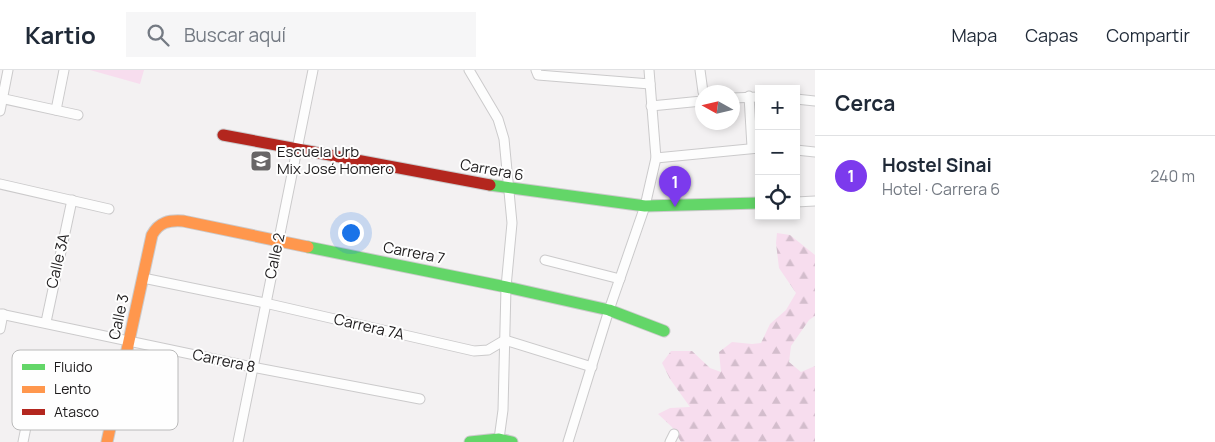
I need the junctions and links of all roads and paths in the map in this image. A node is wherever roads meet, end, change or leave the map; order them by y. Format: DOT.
graph roads {
  1 [pos="8,70"];
  2 [pos="64,70"];
  3 [pos="313,70"];
  4 [pos="470,70"];
  5 [pos="536,70"];
  6 [pos="649,70"];
  7 [pos="700,70"];
  8 [pos="549,73"];
  9 [pos="650,84"];
  10 [pos="702,85"];
  11 [pos="749,96"];
  12 [pos="740,97"];
  13 [pos="755,97"];
  14 [pos="1,99"];
  15 [pos="800,99"];
  16 [pos="815,101"];
  17 [pos="695,102"];
  18 [pos="651,106"];
  19 [pos="56,110"];
  20 [pos="0,111"];
  21 [pos="78,115"];
  22 [pos="223,135"];
  23 [pos="755,148"];
  24 [pos="297,150"];
  25 [pos="800,150"];
  26 [pos="815,152"];
  27 [pos="656,158"];
  28 [pos="0,184"];
  29 [pos="508,190"];
  30 [pos="72,200"];
  31 [pos="815,201"];
  32 [pos="800,202"];
  33 [pos="755,203"];
  34 [pos="645,206"];
  35 [pos="110,209"];
  36 [pos="183,221"];
  37 [pos="277,241"];
  38 [pos="545,260"];
  39 [pos="143,278"];
  40 [pos="620,279"];
  41 [pos="506,287"];
  42 [pos="265,303"];
  43 [pos="609,310"];
  44 [pos="2,314"];
  45 [pos="46,322"];
  46 [pos="0,330"];
  47 [pos="664,331"];
  48 [pos="130,340"];
  49 [pos="505,340"];
  50 [pos="128,350"];
  51 [pos="175,350"];
  52 [pos="178,351"];
  53 [pos="252,367"];
  54 [pos="592,367"];
  55 [pos="420,399"];
  56 [pos="500,439"];
  57 [pos="238,442"];
  58 [pos="470,442"];
  59 [pos="512,442"];
  60 [pos="568,442"];
  1 -- 14 [label="street"];
  2 -- 19 [label="street"];
  3 -- 24 [label="street, Calle 2"];
  4 -- 29 [label="street"];
  5 -- 8 [label="street"];
  6 -- 9 [label="street"];
  7 -- 10 [label="street"];
  8 -- 9 [label="street"];
  9 -- 18 [label="street"];
  11 -- 12 [label="street"];
  11 -- 13 [label="street"];
  11 -- 23 [label="street"];
  14 -- 19 [label="street"];
  14 -- 20 [label="street"];
  15 -- 16 [label="street"];
  17 -- 18 [label="street"];
  18 -- 27 [label="street"];
  19 -- 21 [label="street"];
  22 -- 24 [label="street, Carrera 6"];
  23 -- 27 [label="street"];
  24 -- 29 [label="street, Carrera 6"];
  24 -- 37 [label="street, Calle 2"];
  25 -- 26 [label="street"];
  27 -- 34 [label="street"];
  28 -- 30 [label="street"];
  29 -- 34 [label="street, Carrera 6"];
  29 -- 41 [label="street"];
  30 -- 35 [label="street"];
  30 -- 45 [label="street, Calle 3A"];
  31 -- 32 [label="street"];
  33 -- 34 [label="street, Carrera 6"];
  34 -- 40 [label="street"];
  36 -- 37 [label="street, Carrera 7"];
  36 -- 39 [label="street, Calle 3"];
  37 -- 41 [label="street, Carrera 7"];
  37 -- 42 [label="street, Calle 2"];
  38 -- 40 [label="street"];
  39 -- 42 [label="street, Carrera 7A"];
  39 -- 48 [label="street, Calle 3"];
  40 -- 43 [label="street"];
  41 -- 43 [label="street, Carrera 7"];
  41 -- 49 [label="street"];
  42 -- 49 [label="street, Carrera 7A"];
  42 -- 53 [label="street, Calle 2"];
  43 -- 47 [label="street, Carrera 7"];
  43 -- 54 [label="street"];
  44 -- 45 [label="street, Carrera 8"];
  44 -- 46 [label="street"];
  45 -- 48 [label="street, Carrera 8"];
  48 -- 50 [label="street, Calle 3"];
  48 -- 51 [label="street, Carrera 8"];
  49 -- 54 [label="street"];
  49 -- 56 [label="street"];
  52 -- 53 [label="street, Carrera 8"];
  53 -- 55 [label="street, Carrera 8"];
  53 -- 57 [label="street, Calle 2"];
  54 -- 60 [label="street"];
  56 -- 58 [label="street"];
  56 -- 59 [label="street"];
}
